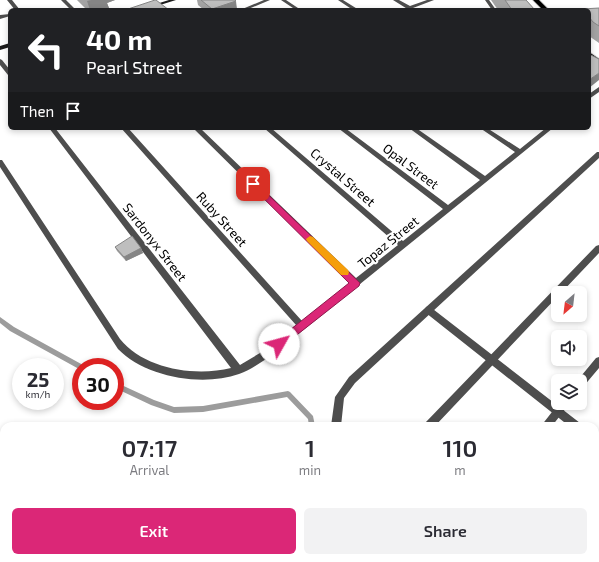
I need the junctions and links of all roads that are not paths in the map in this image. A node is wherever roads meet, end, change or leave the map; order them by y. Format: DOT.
graph roads {
  1 [pos="10,0"];
  2 [pos="63,0"];
  3 [pos="174,0"];
  4 [pos="268,0"];
  5 [pos="283,0"];
  6 [pos="340,0"];
  7 [pos="395,0"];
  8 [pos="432,0"];
  9 [pos="536,0"];
  10 [pos="16,8"];
  11 [pos="72,8"];
  12 [pos="146,8"];
  13 [pos="248,8"];
  14 [pos="296,8"];
  15 [pos="354,8"];
  16 [pos="409,8"];
  17 [pos="413,8"];
  18 [pos="544,8"];
  19 [pos="591,56"];
  20 [pos="0,61"];
  21 [pos="599,62"];
  22 [pos="8,71"];
  23 [pos="599,89"];
  24 [pos="591,95"];
  25 [pos="54,130"];
  26 [pos="126,130"];
  27 [pos="198,130"];
  28 [pos="268,130"];
  29 [pos="344,130"];
  30 [pos="415,130"];
  31 [pos="485,130"];
  32 [pos="548,130"];
  33 [pos="520,152"];
  34 [pos="599,154"];
  35 [pos="0,162"];
  36 [pos="485,180"];
  37 [pos="448,209"];
  38 [pos="403,245"];
  39 [pos="599,248"];
  40 [pos="356,283"];
  41 [pos="429,310"];
  42 [pos="302,326"];
  43 [pos="492,359"];
  44 [pos="599,361"];
  45 [pos="238,370"];
  46 [pos="587,376"];
  47 [pos="558,411"];
  48 [pos="337,422"];
  49 [pos="432,422"];
  50 [pos="549,422"];
  51 [pos="572,422"];
  1 -- 10 [label="street"];
  2 -- 11 [label="street"];
  3 -- 12 [label="main road"];
  4 -- 13 [label="street"];
  5 -- 14 [label="street"];
  6 -- 15 [label="street"];
  7 -- 16 [label="street"];
  8 -- 17 [label="street"];
  9 -- 18 [label="main road"];
  19 -- 21 [label="main road"];
  20 -- 22 [label="street"];
  23 -- 24 [label="street"];
  25 -- 45 [label="street, Sardonyx Street"];
  26 -- 42 [label="street, Ruby Street"];
  27 -- 40 [label="street"];
  28 -- 38 [label="street, Crystal Street"];
  29 -- 37 [label="street, Opal Street"];
  30 -- 36 [label="street"];
  31 -- 33 [label="street"];
  32 -- 33 [label="street, Topaz Street"];
  33 -- 36 [label="street, Topaz Street"];
  34 -- 41 [label="street"];
  35 -- 45 [label="street, Topaz Street"];
  36 -- 37 [label="street, Topaz Street"];
  37 -- 38 [label="street, Topaz Street"];
  38 -- 40 [label="street, Topaz Street"];
  39 -- 43 [label="street"];
  40 -- 42 [label="street, Topaz Street"];
  41 -- 43 [label="street"];
  41 -- 48 [label="street"];
  42 -- 45 [label="street, Topaz Street"];
  43 -- 47 [label="street"];
  43 -- 49 [label="street"];
  44 -- 46 [label="street"];
  47 -- 50 [label="street"];
  47 -- 51 [label="street"];
}
